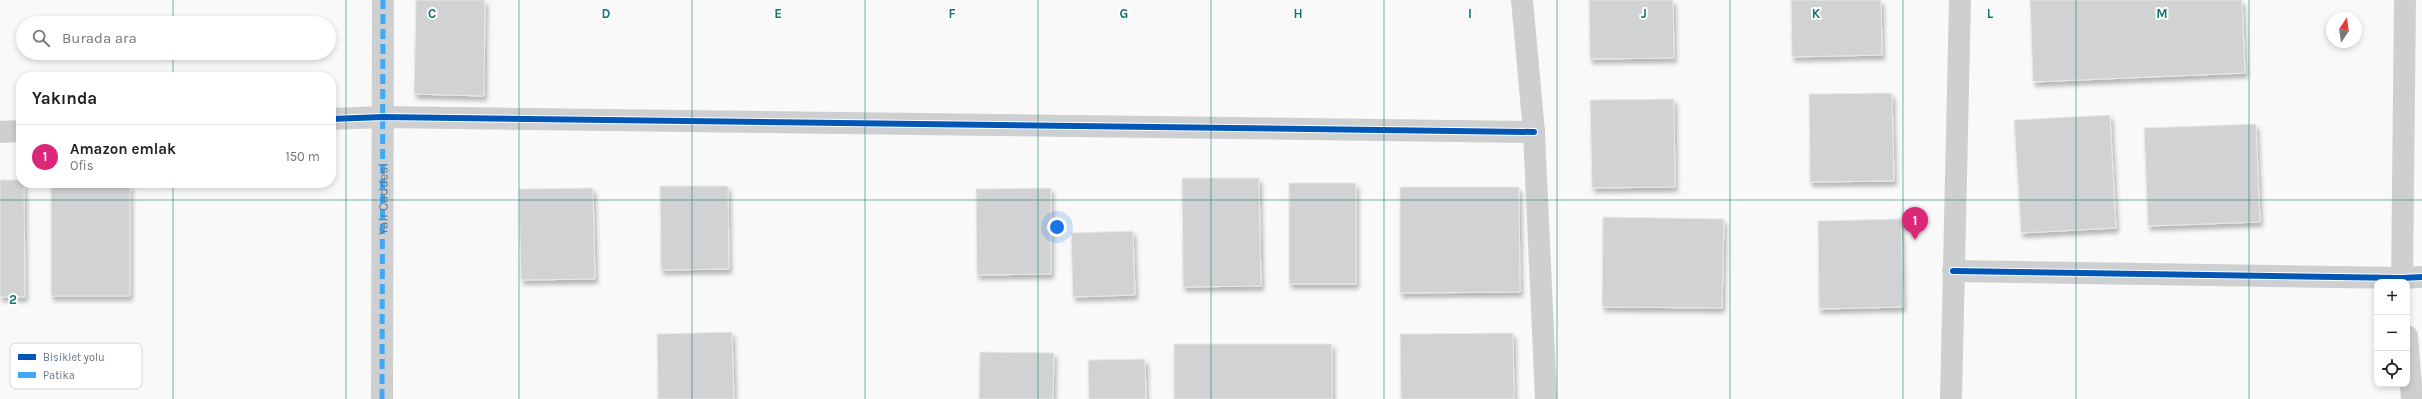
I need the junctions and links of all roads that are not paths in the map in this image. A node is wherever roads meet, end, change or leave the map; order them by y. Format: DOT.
graph roads {
  1 [pos="383,0"];
  2 [pos="1522,0"];
  3 [pos="1960,0"];
  4 [pos="2405,0"];
  5 [pos="383,116"];
  6 [pos="336,119"];
  7 [pos="16,131"];
  8 [pos="0,132"];
  9 [pos="1534,132"];
  10 [pos="1953,271"];
  11 [pos="2409,279"];
  12 [pos="2408,351"];
  13 [pos="382,399"];
  14 [pos="1546,399"];
  15 [pos="1951,399"];
  16 [pos="2412,399"];
  1 -- 5 [label="street, Yalı Caddesi"];
  2 -- 9 [label="street"];
  3 -- 10 [label="street"];
  4 -- 11 [label="street"];
  5 -- 6 [label="street"];
  5 -- 9 [label="street"];
  5 -- 13 [label="street, Yalı Caddesi"];
  7 -- 8 [label="street"];
  9 -- 14 [label="street"];
  10 -- 11 [label="street"];
  10 -- 15 [label="street"];
  12 -- 16 [label="street"];
}
